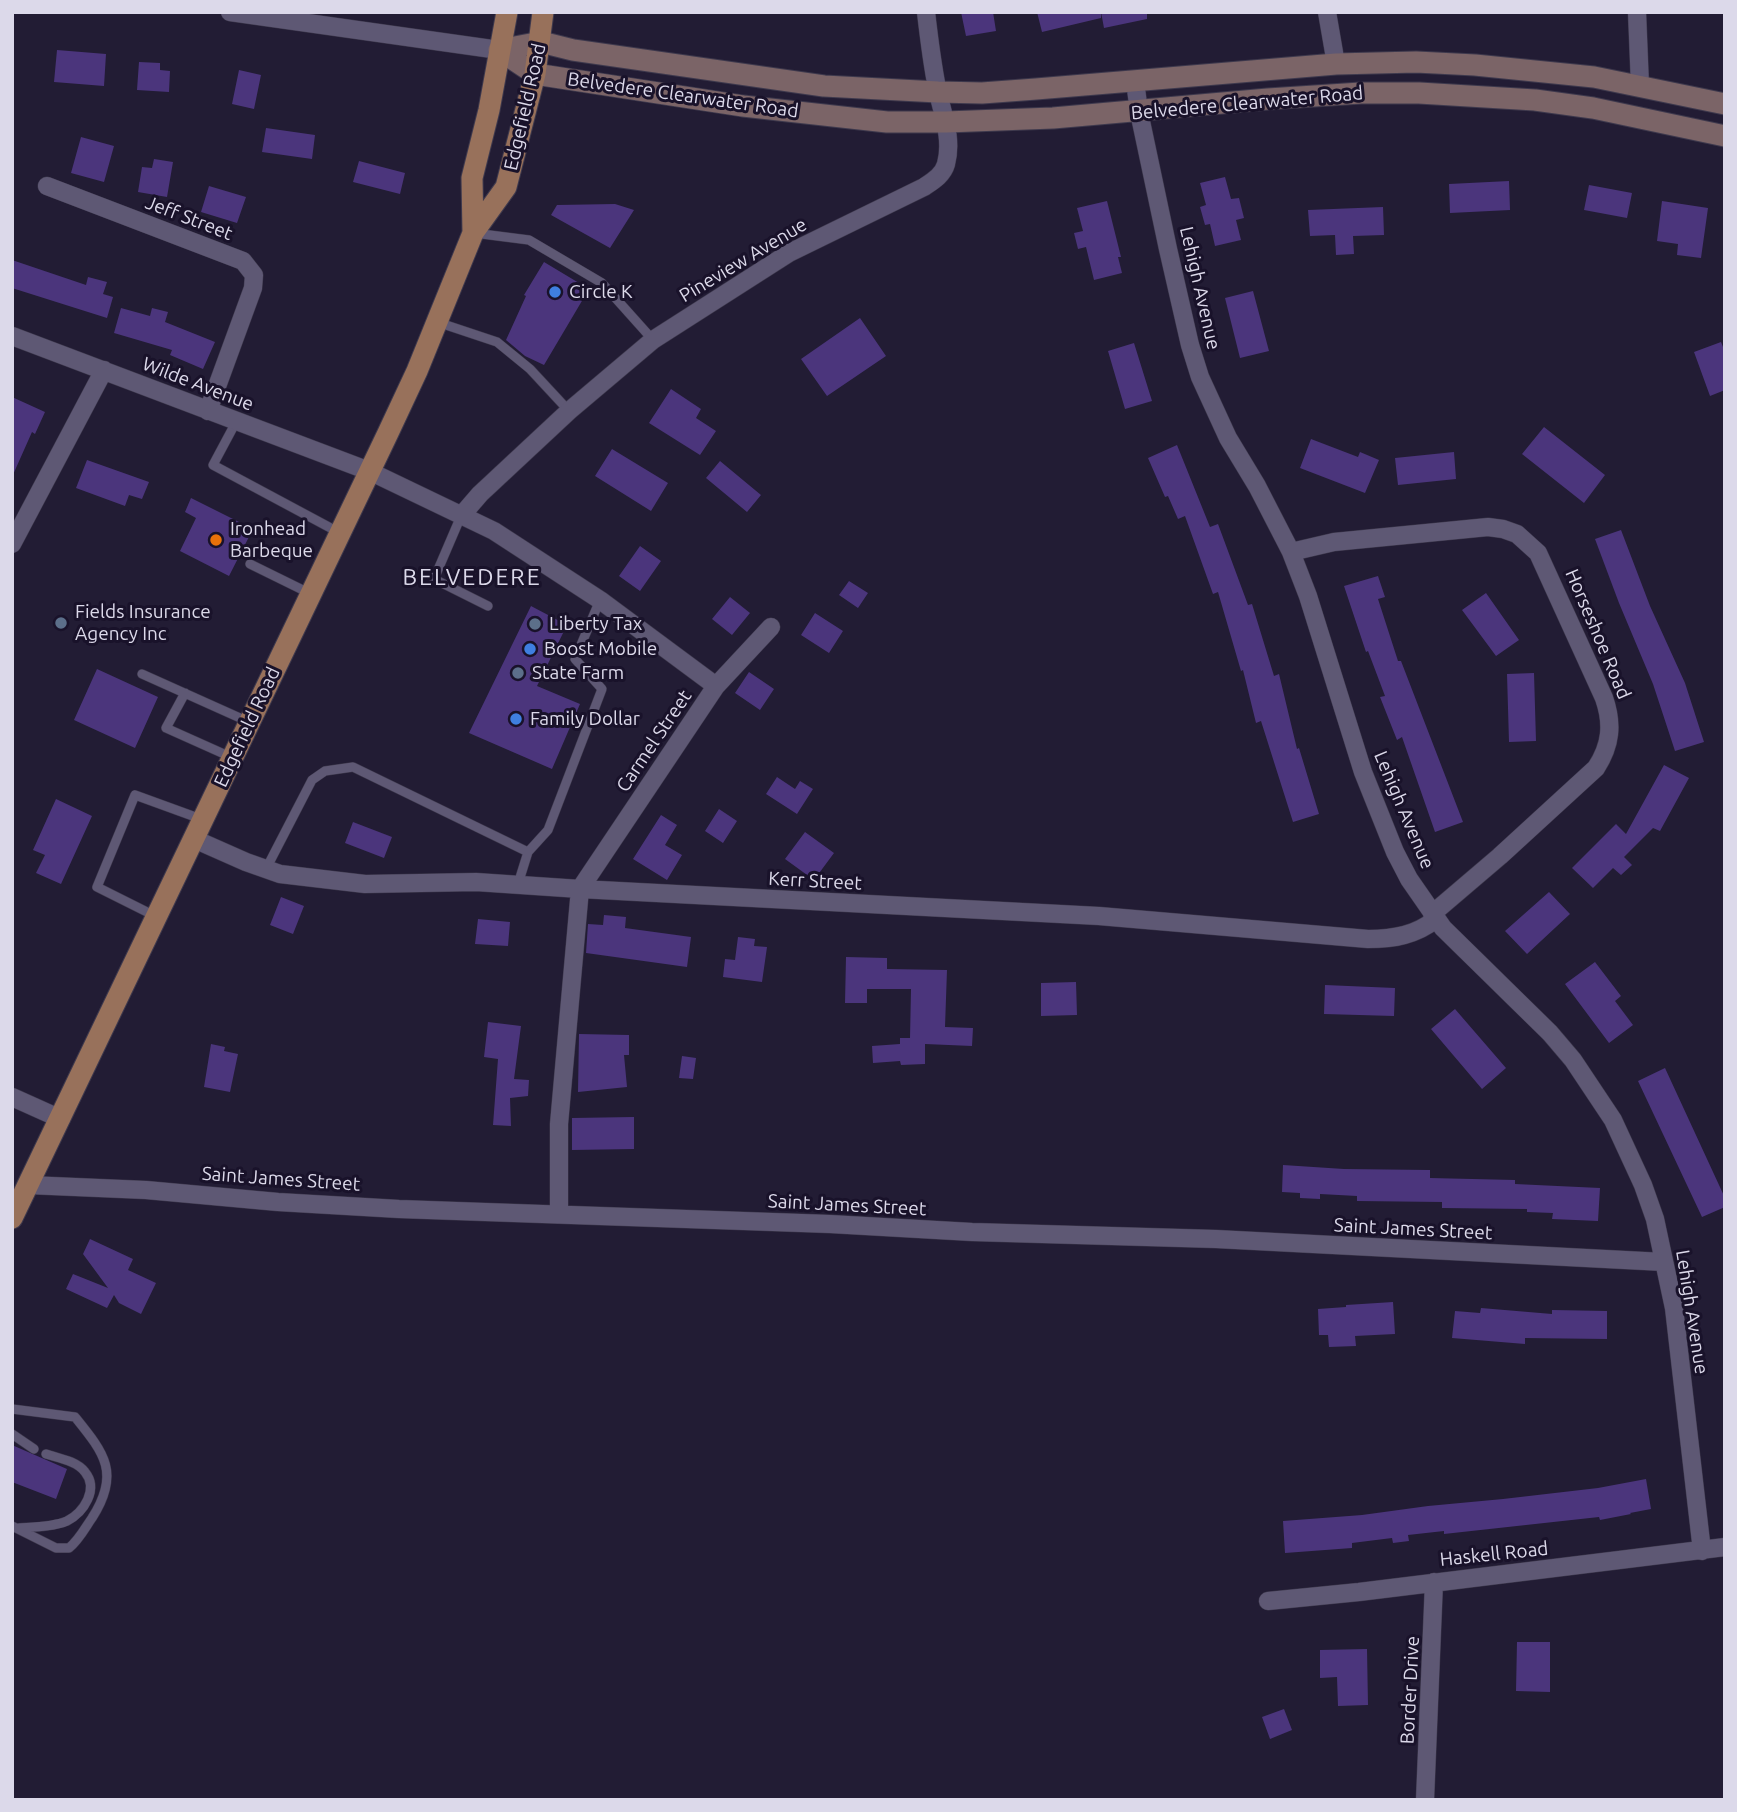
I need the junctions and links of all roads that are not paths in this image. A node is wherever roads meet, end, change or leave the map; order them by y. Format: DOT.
graph roads {
  1 [pos="230,12"];
  2 [pos="507,12"];
  3 [pos="543,12"];
  4 [pos="926,12"];
  5 [pos="1326,12"];
  6 [pos="1637,12"];
  7 [pos="541,42"];
  8 [pos="499,50"];
  9 [pos="1336,64"];
  10 [pos="536,74"];
  11 [pos="1135,81"];
  12 [pos="1640,86"];
  13 [pos="938,92"];
  14 [pos="1725,104"];
  15 [pos="1139,112"];
  16 [pos="946,122"];
  17 [pos="1725,136"];
  18 [pos="47,186"];
  19 [pos="473,233"];
  20 [pos="437,322"];
  21 [pos="12,336"];
  22 [pos="653,340"];
  23 [pos="104,370"];
  24 [pos="208,411"];
  25 [pos="569,411"];
  26 [pos="236,422"];
  27 [pos="369,471"];
  28 [pos="461,516"];
  29 [pos="340,533"];
  30 [pos="12,544"];
  31 [pos="1291,552"];
  32 [pos="250,564"];
  33 [pos="311,594"];
  34 [pos="600,600"];
  35 [pos="488,606"];
  36 [pos="771,627"];
  37 [pos="142,674"];
  38 [pos="716,686"];
  39 [pos="185,693"];
  40 [pos="249,722"];
  41 [pos="233,758"];
  42 [pos="198,829"];
  43 [pos="527,852"];
  44 [pos="266,869"];
  45 [pos="518,884"];
  46 [pos="580,889"];
  47 [pos="1434,916"];
  48 [pos="158,917"];
  49 [pos="12,1097"];
  50 [pos="61,1119"];
  51 [pos="28,1185"];
  52 [pos="558,1214"];
  53 [pos="12,1218"];
  54 [pos="1664,1262"];
  55 [pos="12,1409"];
  56 [pos="12,1434"];
  57 [pos="34,1449"];
  58 [pos="46,1454"];
  59 [pos="15,1527"];
  60 [pos="1725,1548"];
  61 [pos="1702,1550"];
  62 [pos="1434,1582"];
  63 [pos="1268,1601"];
  64 [pos="1425,1800"];
  1 -- 8 [label="street"];
  2 -- 8 [label="main road, Edgefield Road"];
  3 -- 7 [label="main road, Edgefield Road"];
  4 -- 13 [label="street, Pineview Avenue"];
  5 -- 9 [label="street"];
  6 -- 12 [label="street"];
  7 -- 8 [label="main road, Belvedere Clearwater Road"];
  7 -- 10 [label="main road, Edgefield Road"];
  7 -- 13 [label="main road, Belvedere Clearwater Road"];
  8 -- 10 [label="main road, Belvedere Clearwater Road"];
  8 -- 19 [label="main road, Edgefield Road"];
  9 -- 11 [label="main road, Belvedere Clearwater Road"];
  9 -- 12 [label="main road, Belvedere Clearwater Road"];
  10 -- 16 [label="main road, Belvedere Clearwater Road"];
  10 -- 19 [label="main road, Edgefield Road"];
  11 -- 13 [label="main road, Belvedere Clearwater Road"];
  11 -- 15 [label="street, Lehigh Avenue"];
  12 -- 14 [label="main road, Belvedere Clearwater Road"];
  13 -- 16 [label="street, Pineview Avenue"];
  15 -- 16 [label="main road, Belvedere Clearwater Road"];
  15 -- 17 [label="main road, Belvedere Clearwater Road"];
  15 -- 31 [label="street, Lehigh Avenue"];
  16 -- 22 [label="street, Pineview Avenue"];
  18 -- 24 [label="street, Jeff Street"];
  19 -- 20 [label="main road, Edgefield Road"];
  19 -- 22 [label="lane"];
  20 -- 25 [label="lane"];
  20 -- 27 [label="main road, Edgefield Road"];
  21 -- 23 [label="street, Wilde Avenue"];
  22 -- 25 [label="street, Pineview Avenue"];
  23 -- 24 [label="street, Wilde Avenue"];
  23 -- 30 [label="street"];
  24 -- 26 [label="street, Wilde Avenue"];
  25 -- 28 [label="street, Pineview Avenue"];
  26 -- 27 [label="street, Wilde Avenue"];
  26 -- 29 [label="lane"];
  27 -- 28 [label="street, Carmel Street"];
  27 -- 29 [label="main road, Edgefield Road"];
  28 -- 34 [label="street, Carmel Street"];
  28 -- 35 [label="lane"];
  29 -- 33 [label="main road, Edgefield Road"];
  31 -- 47 [label="street, Lehigh Avenue"];
  31 -- 47 [label="street, Horseshoe Road"];
  32 -- 33 [label="lane"];
  33 -- 40 [label="main road, Edgefield Road"];
  34 -- 38 [label="street, Carmel Street"];
  34 -- 43 [label="lane"];
  36 -- 38 [label="street"];
  37 -- 39 [label="lane"];
  38 -- 46 [label="street, Carmel Street"];
  39 -- 40 [label="lane"];
  39 -- 41 [label="lane"];
  40 -- 41 [label="main road, Edgefield Road"];
  41 -- 42 [label="main road, Edgefield Road"];
  42 -- 44 [label="street, Kerr Street"];
  42 -- 48 [label="main road, Edgefield Road"];
  42 -- 48 [label="lane"];
  43 -- 44 [label="lane"];
  43 -- 45 [label="lane"];
  44 -- 45 [label="street, Kerr Street"];
  45 -- 46 [label="street, Kerr Street"];
  46 -- 47 [label="street, Kerr Street"];
  46 -- 52 [label="street, Carmel Street"];
  47 -- 54 [label="street, Lehigh Avenue"];
  48 -- 50 [label="main road, Edgefield Road"];
  49 -- 50 [label="street"];
  50 -- 51 [label="main road, Edgefield Road"];
  51 -- 52 [label="street, Saint James Street"];
  51 -- 53 [label="main road, Edgefield Road"];
  52 -- 54 [label="street, Saint James Street"];
  54 -- 61 [label="street, Lehigh Avenue"];
  55 -- 59 [label="lane"];
  56 -- 57 [label="lane"];
  58 -- 59 [label="lane"];
  60 -- 61 [label="street, Haskell Road"];
  61 -- 62 [label="street, Haskell Road"];
  62 -- 63 [label="street, Haskell Road"];
  62 -- 64 [label="street, Border Drive"];
}
